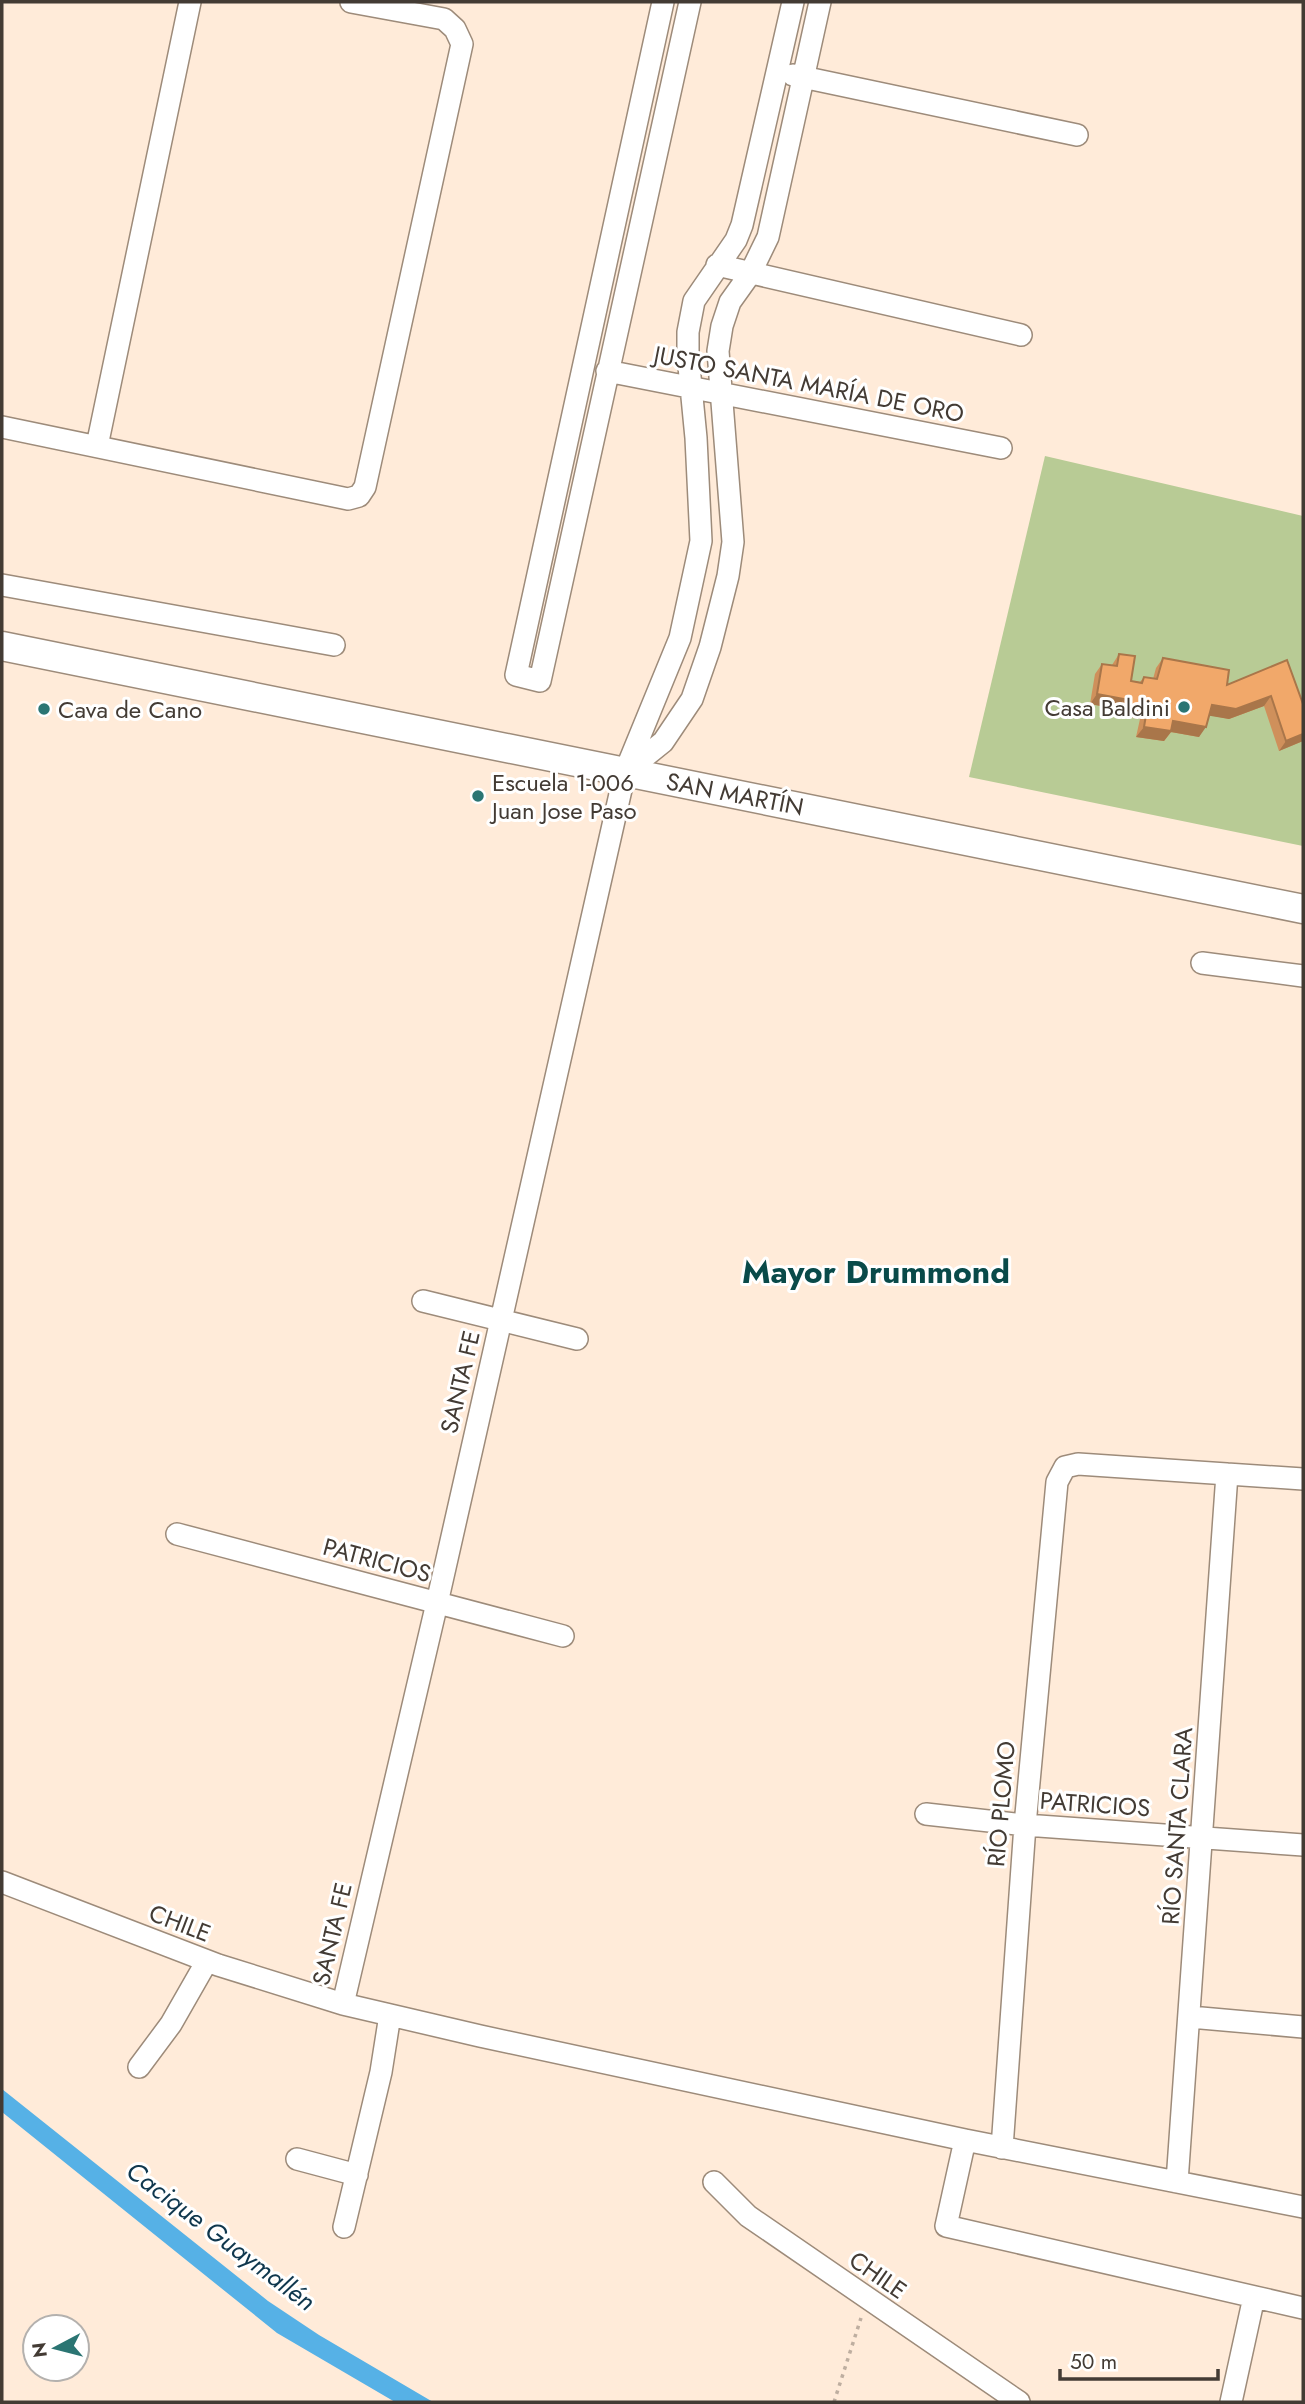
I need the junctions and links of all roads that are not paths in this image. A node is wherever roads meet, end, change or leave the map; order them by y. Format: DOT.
graph roads {
  1 [pos="190,2"];
  2 [pos="351,2"];
  3 [pos="663,2"];
  4 [pos="690,2"];
  5 [pos="793,2"];
  6 [pos="820,2"];
  7 [pos="777,72"];
  8 [pos="804,78"];
  9 [pos="1077,135"];
  10 [pos="717,265"];
  11 [pos="750,274"];
  12 [pos="1021,335"];
  13 [pos="607,371"];
  14 [pos="691,388"];
  15 [pos="722,393"];
  16 [pos="2,427"];
  17 [pos="97,446"];
  18 [pos="1001,449"];
  19 [pos="701,541"];
  20 [pos="733,542"];
  21 [pos="2,585"];
  22 [pos="334,645"];
  23 [pos="2,646"];
  24 [pos="659,689"];
  25 [pos="692,699"];
  26 [pos="625,772"];
  27 [pos="1303,909"];
  28 [pos="1202,963"];
  29 [pos="1303,976"];
  30 [pos="424,1301"];
  31 [pos="501,1320"];
  32 [pos="577,1339"];
  33 [pos="1227,1474"];
  34 [pos="1303,1479"];
  35 [pos="177,1534"];
  36 [pos="437,1603"];
  37 [pos="563,1636"];
  38 [pos="926,1814"];
  39 [pos="1025,1825"];
  40 [pos="1203,1838"];
  41 [pos="1303,1845"];
  42 [pos="2,1882"];
  43 [pos="207,1961"];
  44 [pos="342,2004"];
  45 [pos="390,2015"];
  46 [pos="1190,2017"];
  47 [pos="1303,2027"];
  48 [pos="139,2067"];
  49 [pos="965,2140"];
  50 [pos="1002,2148"];
  51 [pos="297,2159"];
  52 [pos="356,2175"];
  53 [pos="714,2182"];
  54 [pos="1177,2182"];
  55 [pos="1303,2207"];
  56 [pos="344,2227"];
  57 [pos="1254,2297"];
  58 [pos="1303,2308"];
  59 [pos="1020,2402"];
  60 [pos="1231,2402"];
  1 -- 17 [label="street"];
  2 -- 17 [label="street"];
  3 -- 13 [label="street"];
  4 -- 13 [label="street"];
  5 -- 7 [label="street, SANTA FE"];
  6 -- 8 [label="street"];
  7 -- 8 [label="street"];
  7 -- 10 [label="street, SANTA FE"];
  8 -- 9 [label="street"];
  8 -- 11 [label="street"];
  10 -- 11 [label="street"];
  10 -- 14 [label="street, SANTA FE"];
  11 -- 12 [label="street"];
  11 -- 15 [label="street"];
  13 -- 14 [label="street, JUSTO SANTA MARÍA DE ORO"];
  14 -- 15 [label="street, JUSTO SANTA MARÍA DE ORO"];
  14 -- 19 [label="street, SANTA FE"];
  15 -- 18 [label="street, JUSTO SANTA MARÍA DE ORO"];
  15 -- 20 [label="street"];
  16 -- 17 [label="street"];
  19 -- 20 [label="street"];
  19 -- 24 [label="street, SANTA FE"];
  20 -- 25 [label="street"];
  21 -- 22 [label="street"];
  23 -- 26 [label="main road, SAN MARTÍN"];
  24 -- 25 [label="street"];
  24 -- 26 [label="street, SANTA FE"];
  25 -- 26 [label="street"];
  26 -- 27 [label="main road, SAN MARTÍN"];
  26 -- 31 [label="street, SANTA FE"];
  28 -- 29 [label="street"];
  30 -- 31 [label="street"];
  31 -- 32 [label="street"];
  31 -- 36 [label="street, SANTA FE"];
  33 -- 34 [label="street"];
  33 -- 39 [label="street, RÍO PLOMO"];
  33 -- 40 [label="street, RÍO SANTA CLARA"];
  35 -- 36 [label="street, PATRICIOS"];
  36 -- 37 [label="street, PATRICIOS"];
  36 -- 44 [label="street, SANTA FE"];
  38 -- 39 [label="street, PATRICIOS"];
  39 -- 40 [label="street, PATRICIOS"];
  39 -- 50 [label="street, RÍO PLOMO"];
  40 -- 41 [label="street, PATRICIOS"];
  40 -- 46 [label="street, RÍO SANTA CLARA"];
  42 -- 43 [label="street, CHILE"];
  43 -- 44 [label="street, CHILE"];
  43 -- 48 [label="street"];
  44 -- 45 [label="street, CHILE"];
  45 -- 49 [label="street, CHILE"];
  45 -- 52 [label="street"];
  46 -- 47 [label="street"];
  46 -- 54 [label="street, RÍO SANTA CLARA"];
  49 -- 50 [label="street, CHILE"];
  49 -- 57 [label="street"];
  50 -- 54 [label="street, CHILE"];
  51 -- 52 [label="street"];
  52 -- 56 [label="street"];
  53 -- 59 [label="street, CHILE"];
  54 -- 55 [label="street, CHILE"];
  57 -- 58 [label="street"];
  57 -- 60 [label="street"];
}
